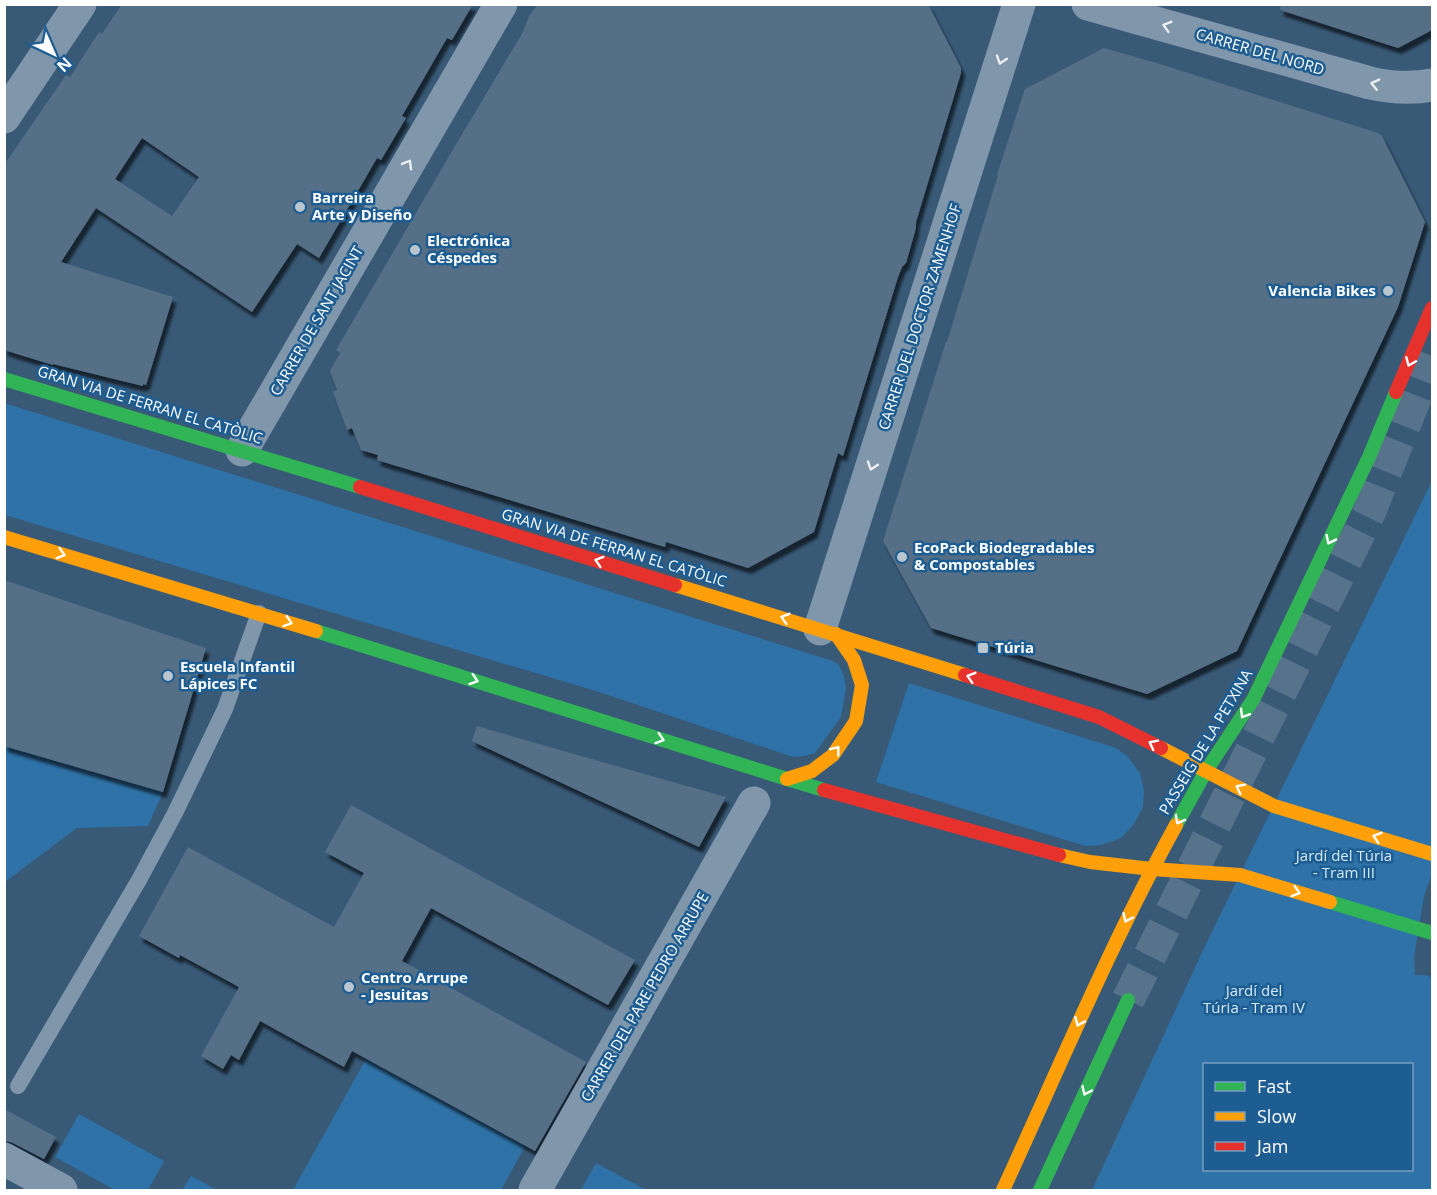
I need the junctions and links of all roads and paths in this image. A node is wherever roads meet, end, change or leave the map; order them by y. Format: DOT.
graph roads {
  1 [pos="80,4"];
  2 [pos="501,4"];
  3 [pos="1019,4"];
  4 [pos="1088,4"];
  5 [pos="1432,85"];
  6 [pos="4,117"];
  7 [pos="1432,308"];
  8 [pos="4,379"];
  9 [pos="242,450"];
  10 [pos="4,537"];
  11 [pos="259,612"];
  12 [pos="828,632"];
  13 [pos="1206,771"];
  14 [pos="787,779"];
  15 [pos="754,803"];
  16 [pos="1432,854"];
  17 [pos="1152,869"];
  18 [pos="1432,933"];
  19 [pos="1128,1000"];
  20 [pos="18,1086"];
  21 [pos="4,1159"];
  22 [pos="61,1191"];
  23 [pos="535,1191"];
  24 [pos="1003,1191"];
  25 [pos="1040,1191"];
  1 -- 6 [label="street"];
  9 -- 2 [label="street, CARRER DE SANT JACINT, one-way"];
  3 -- 12 [label="street, CARRER DEL DOCTOR ZAMENHOF, one-way"];
  5 -- 4 [label="street, CARRER DEL NORD, one-way"];
  7 -- 13 [label="main road, PASSEIG DE LA PETXINA, one-way"];
  8 -- 9 [label="main road, GRAN VIA DE FERRAN EL CATÒLIC"];
  12 -- 9 [label="main road, GRAN VIA DE FERRAN EL CATÒLIC, one-way"];
  10 -- 11 [label="main road, one-way"];
  11 -- 14 [label="main road, one-way"];
  11 -- 20 [label="lane"];
  13 -- 12 [label="main road, GRAN VIA DE FERRAN EL CATÒLIC, one-way"];
  14 -- 12 [label="main road, one-way"];
  16 -- 13 [label="main road, GRAN VIA DE FERRAN EL CATÒLIC, one-way"];
  13 -- 17 [label="main road, PASSEIG DE LA PETXINA, one-way"];
  14 -- 17 [label="main road"];
  15 -- 23 [label="street, CARRER DEL PARE PEDRO ARRUPE"];
  17 -- 18 [label="main road, one-way"];
  17 -- 24 [label="main road, PASSEIG DE LA PETXINA, one-way"];
  19 -- 25 [label="main road, one-way"];
  21 -- 22 [label="street"];
}
